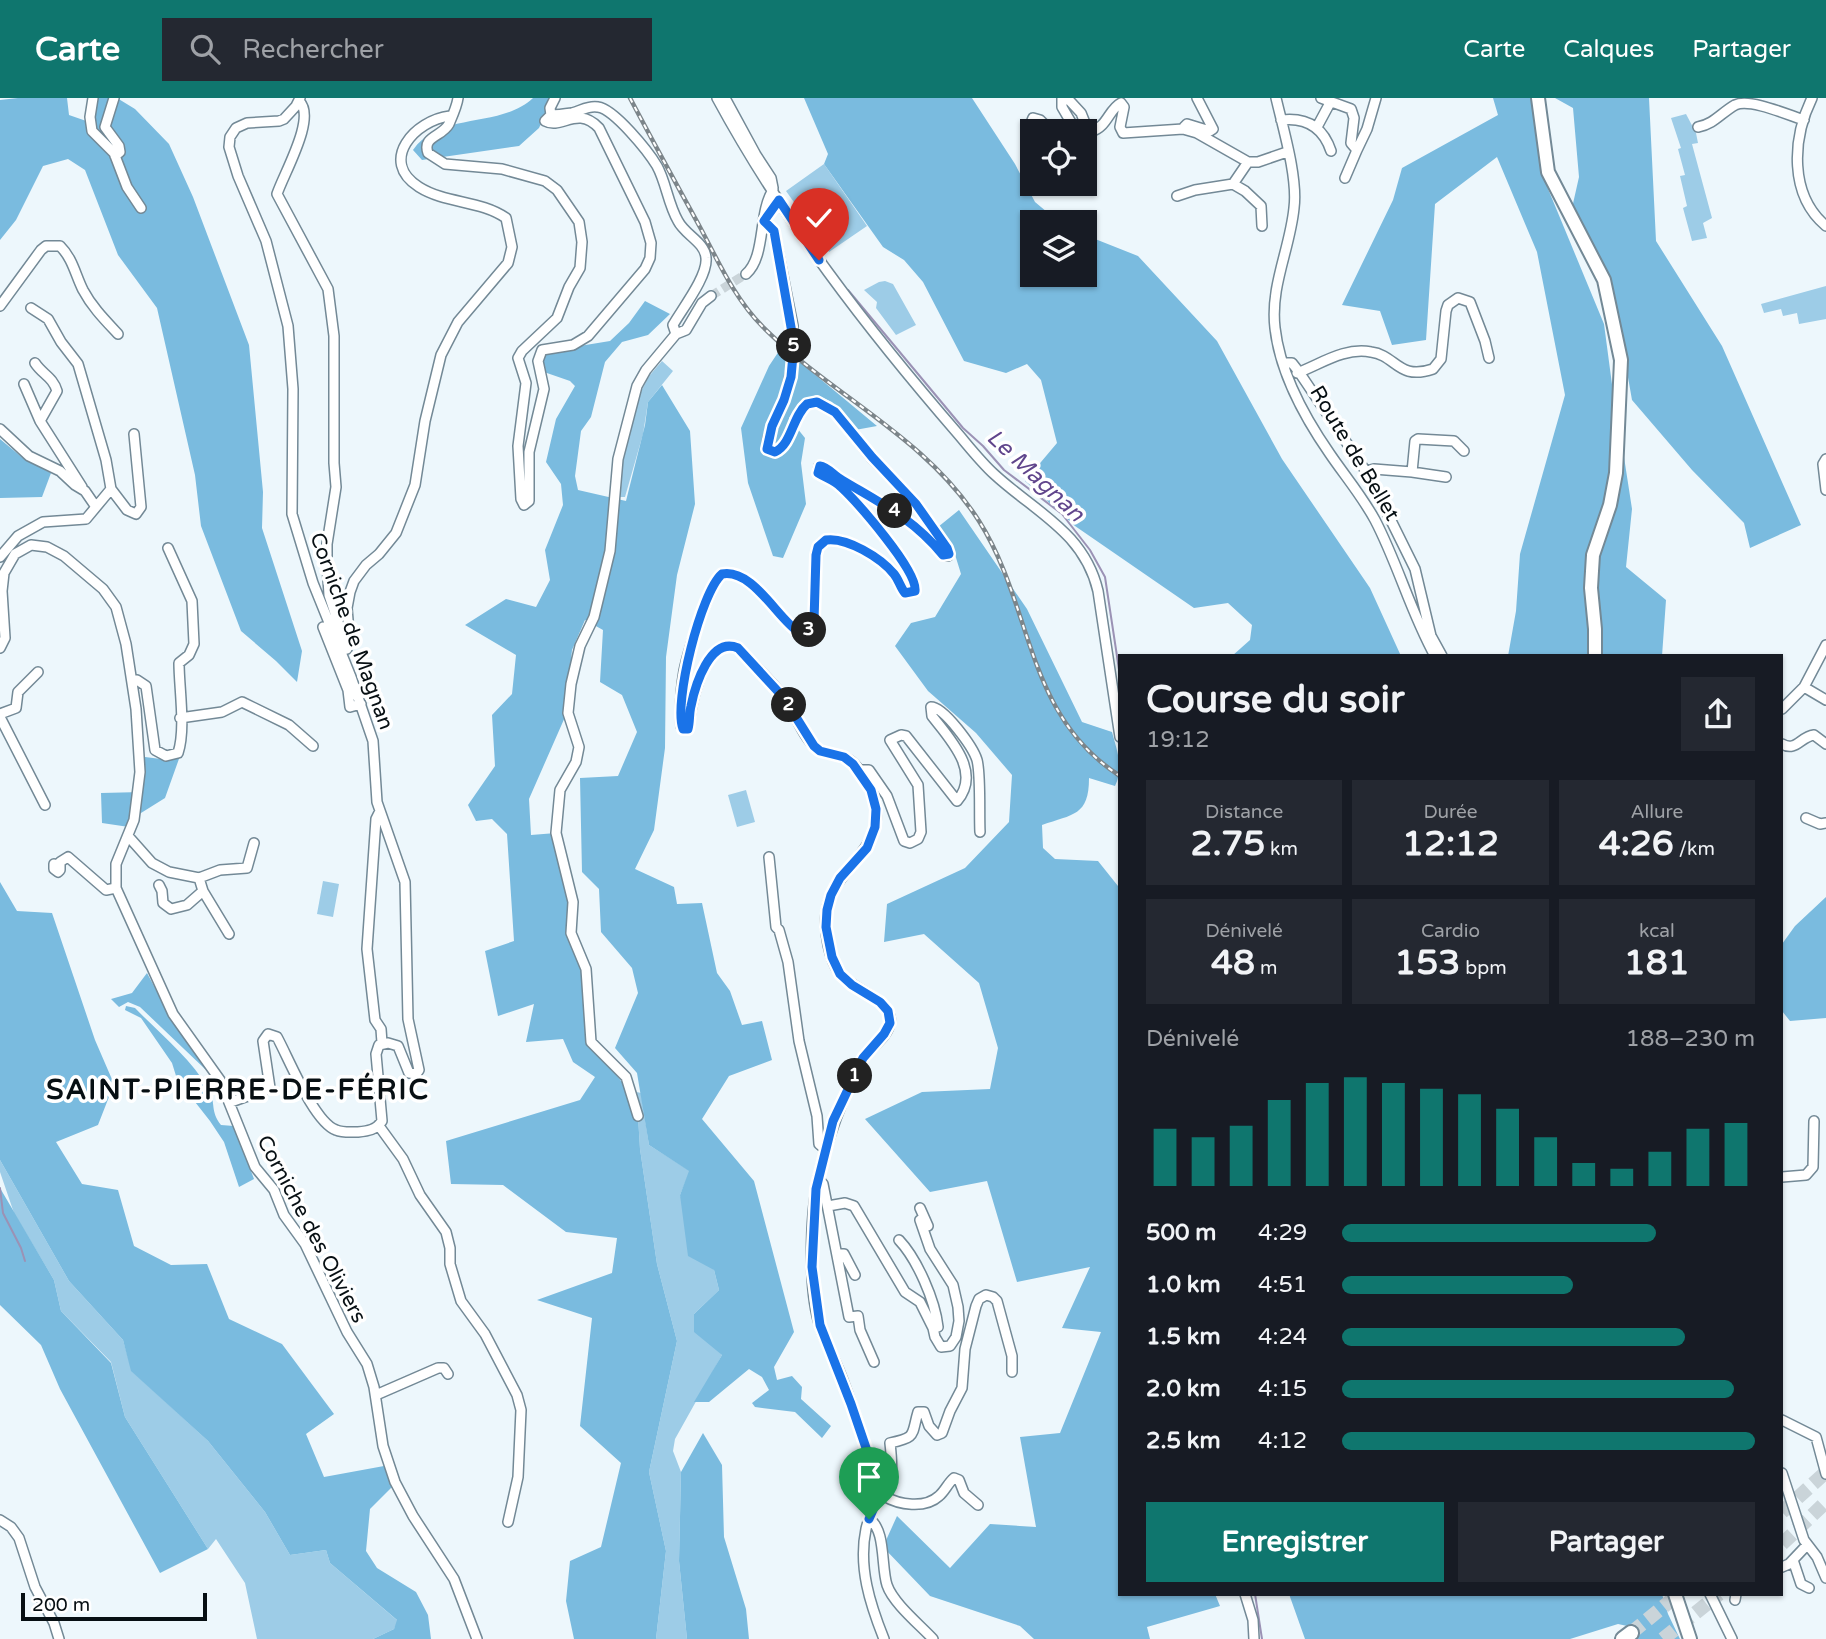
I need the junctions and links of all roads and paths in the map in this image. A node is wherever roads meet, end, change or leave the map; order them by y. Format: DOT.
graph roads {
  1 [pos="93,98"];
  2 [pos="114,98"];
  3 [pos="458,98"];
  4 [pos="555,98"];
  5 [pos="717,98"];
  6 [pos="725,98"];
  7 [pos="1065,98"];
  8 [pos="1198,98"];
  9 [pos="1276,98"];
  10 [pos="1321,98"];
  11 [pos="1538,98"];
  12 [pos="1812,98"];
  13 [pos="299,99"];
  14 [pos="1376,99"];
  15 [pos="1121,100"];
  16 [pos="1331,101"];
  17 [pos="450,116"];
  18 [pos="551,116"];
  19 [pos="1069,119"];
  20 [pos="1281,120"];
  21 [pos="1804,120"];
  22 [pos="1317,127"];
  23 [pos="1698,127"];
  24 [pos="1184,129"];
  25 [pos="1357,150"];
  26 [pos="1331,151"];
  27 [pos="1287,152"];
  28 [pos="115,156"];
  29 [pos="1248,162"];
  30 [pos="1345,178"];
  31 [pos="1233,184"];
  32 [pos="774,190"];
  33 [pos="1177,196"];
  34 [pos="779,200"];
  35 [pos="141,208"];
  36 [pos="764,221"];
  37 [pos="1262,226"];
  38 [pos="1826,226"];
  39 [pos="746,274"];
  40 [pos="711,296"];
  41 [pos="0,306"];
  42 [pos="31,308"];
  43 [pos="118,334"];
  44 [pos="676,334"];
  45 [pos="1489,358"];
  46 [pos="35,363"];
  47 [pos="1283,363"];
  48 [pos="1299,372"];
  49 [pos="1287,375"];
  50 [pos="24,384"];
  51 [pos="40,421"];
  52 [pos="0,429"];
  53 [pos="134,434"];
  54 [pos="1464,451"];
  55 [pos="1826,459"];
  56 [pos="1367,471"];
  57 [pos="1412,472"];
  58 [pos="1446,477"];
  59 [pos="111,489"];
  60 [pos="1826,490"];
  61 [pos="85,491"];
  62 [pos="96,507"];
  63 [pos="168,548"];
  64 [pos="0,557"];
  65 [pos="2,571"];
  66 [pos="323,626"];
  67 [pos="1826,645"];
  68 [pos="0,648"];
  69 [pos="344,651"];
  70 [pos="1434,654"];
  71 [pos="1441,654"];
  72 [pos="1595,654"];
  73 [pos="38,672"];
  74 [pos="132,681"];
  75 [pos="1804,687"];
  76 [pos="1826,700"];
  77 [pos="361,704"];
  78 [pos="1783,710"];
  79 [pos="0,715"];
  80 [pos="180,718"];
  81 [pos="1118,724"];
  82 [pos="1826,744"];
  83 [pos="1783,745"];
  84 [pos="313,746"];
  85 [pos="858,770"];
  86 [pos="45,805"];
  87 [pos="380,811"];
  88 [pos="1806,818"];
  89 [pos="1826,823"];
  90 [pos="980,832"];
  91 [pos="128,836"];
  92 [pos="254,843"];
  93 [pos="769,858"];
  94 [pos="54,864"];
  95 [pos="199,878"];
  96 [pos="159,885"];
  97 [pos="116,888"];
  98 [pos="203,891"];
  99 [pos="229,934"];
  100 [pos="382,1043"];
  101 [pos="231,1102"];
  102 [pos="638,1116"];
  103 [pos="1814,1121"];
  104 [pos="379,1126"];
  105 [pos="825,1150"];
  106 [pos="1783,1177"];
  107 [pos="818,1178"];
  108 [pos="828,1206"];
  109 [pos="920,1208"];
  110 [pos="920,1220"];
  111 [pos="900,1240"];
  112 [pos="930,1248"];
  113 [pos="838,1254"];
  114 [pos="855,1275"];
  115 [pos="933,1328"];
  116 [pos="874,1362"];
  117 [pos="1012,1372"];
  118 [pos="448,1374"];
  119 [pos="376,1395"];
  120 [pos="1783,1420"];
  121 [pos="1826,1474"];
  122 [pos="1783,1476"];
  123 [pos="881,1495"];
  124 [pos="978,1505"];
  125 [pos="869,1519"];
  126 [pos="0,1520"];
  127 [pos="508,1522"];
  128 [pos="1807,1545"];
  129 [pos="1793,1560"];
  130 [pos="1783,1566"];
  131 [pos="1826,1578"];
  132 [pos="1809,1588"];
  133 [pos="1246,1596"];
  134 [pos="1676,1596"];
  135 [pos="1711,1596"];
  136 [pos="59,1639"];
  137 [pos="477,1639"];
  138 [pos="884,1639"];
  139 [pos="933,1639"];
  140 [pos="1254,1639"];
  141 [pos="1690,1639"];
  142 [pos="1732,1639"];
  1 -- 28 [label="street"];
  2 -- 28 [label="street"];
  3 -- 17 [label="street"];
  4 -- 18 [label="street"];
  5 -- 32 [label="street"];
  6 -- 32 [label="street"];
  7 -- 15 [label="street"];
  7 -- 19 [label="street"];
  8 -- 24 [label="street"];
  9 -- 20 [label="street, Route de Bellet"];
  10 -- 16 [label="street"];
  11 -- 72 [label="main road"];
  12 -- 21 [label="street"];
  13 -- 69 [label="street"];
  13 -- 69 [label="street, Corniche de Magnan"];
  14 -- 25 [label="street"];
  15 -- 24 [label="street"];
  16 -- 22 [label="street"];
  16 -- 25 [label="street"];
  17 -- 18 [label="street"];
  17 -- 69 [label="street"];
  18 -- 44 [label="street"];
  20 -- 22 [label="street"];
  20 -- 27 [label="street, Route de Bellet"];
  21 -- 23 [label="street"];
  21 -- 38 [label="street"];
  22 -- 26 [label="street"];
  24 -- 29 [label="street"];
  25 -- 30 [label="street"];
  27 -- 29 [label="street"];
  27 -- 47 [label="street, Route de Bellet"];
  28 -- 35 [label="street"];
  29 -- 31 [label="street"];
  31 -- 33 [label="street"];
  31 -- 37 [label="street"];
  32 -- 34 [label="street"];
  32 -- 36 [label="street"];
  34 -- 36 [label="street"];
  34 -- 81 [label="street"];
  36 -- 39 [label="street"];
  36 -- 85 [label="street"];
  40 -- 44 [label="street"];
  41 -- 43 [label="street"];
  42 -- 59 [label="street"];
  44 -- 102 [label="street"];
  45 -- 48 [label="street"];
  46 -- 51 [label="street"];
  47 -- 48 [label="street"];
  47 -- 49 [label="street, Route de Bellet"];
  48 -- 49 [label="street"];
  48 -- 56 [label="street"];
  49 -- 70 [label="street, Route de Bellet"];
  50 -- 51 [label="street"];
  51 -- 61 [label="street"];
  52 -- 61 [label="street"];
  53 -- 59 [label="street"];
  54 -- 57 [label="street"];
  55 -- 60 [label="street"];
  56 -- 57 [label="street"];
  56 -- 71 [label="street"];
  57 -- 58 [label="street"];
  59 -- 62 [label="street"];
  61 -- 62 [label="street"];
  62 -- 64 [label="street"];
  63 -- 80 [label="street"];
  65 -- 68 [label="street"];
  65 -- 74 [label="street"];
  66 -- 77 [label="street"];
  67 -- 75 [label="street"];
  69 -- 77 [label="street, Corniche de Magnan"];
  73 -- 79 [label="street"];
  74 -- 80 [label="street"];
  74 -- 91 [label="street"];
  75 -- 76 [label="street"];
  75 -- 78 [label="street"];
  77 -- 87 [label="street, Corniche de Magnan"];
  79 -- 86 [label="street"];
  80 -- 84 [label="street"];
  82 -- 83 [label="street"];
  85 -- 90 [label="street"];
  85 -- 105 [label="street"];
  87 -- 100 [label="street"];
  87 -- 100 [label="street, Corniche de Magnan"];
  88 -- 89 [label="street"];
  91 -- 95 [label="street"];
  91 -- 97 [label="street"];
  92 -- 95 [label="street"];
  93 -- 105 [label="street"];
  94 -- 97 [label="street"];
  95 -- 98 [label="street"];
  96 -- 98 [label="street"];
  97 -- 101 [label="street, Corniche des Oliviers"];
  98 -- 99 [label="street"];
  100 -- 104 [label="street"];
  101 -- 104 [label="street"];
  101 -- 119 [label="street, Corniche des Oliviers"];
  103 -- 106 [label="street"];
  104 -- 127 [label="street"];
  105 -- 107 [label="street"];
  107 -- 108 [label="street"];
  107 -- 123 [label="street"];
  108 -- 113 [label="street"];
  108 -- 115 [label="street"];
  109 -- 112 [label="street"];
  110 -- 112 [label="street"];
  111 -- 115 [label="street"];
  112 -- 115 [label="street"];
  113 -- 114 [label="street"];
  113 -- 116 [label="street"];
  117 -- 123 [label="street"];
  118 -- 119 [label="street"];
  119 -- 137 [label="street, Corniche des Oliviers"];
  120 -- 121 [label="street"];
  122 -- 128 [label="street"];
  123 -- 124 [label="street"];
  123 -- 125 [label="street"];
  125 -- 138 [label="street"];
  125 -- 139 [label="street"];
  126 -- 136 [label="street"];
  128 -- 129 [label="street"];
  128 -- 131 [label="street"];
  129 -- 130 [label="street"];
  129 -- 132 [label="street"];
  133 -- 140 [label="street"];
  134 -- 141 [label="main road"];
  135 -- 142 [label="street"];
}
